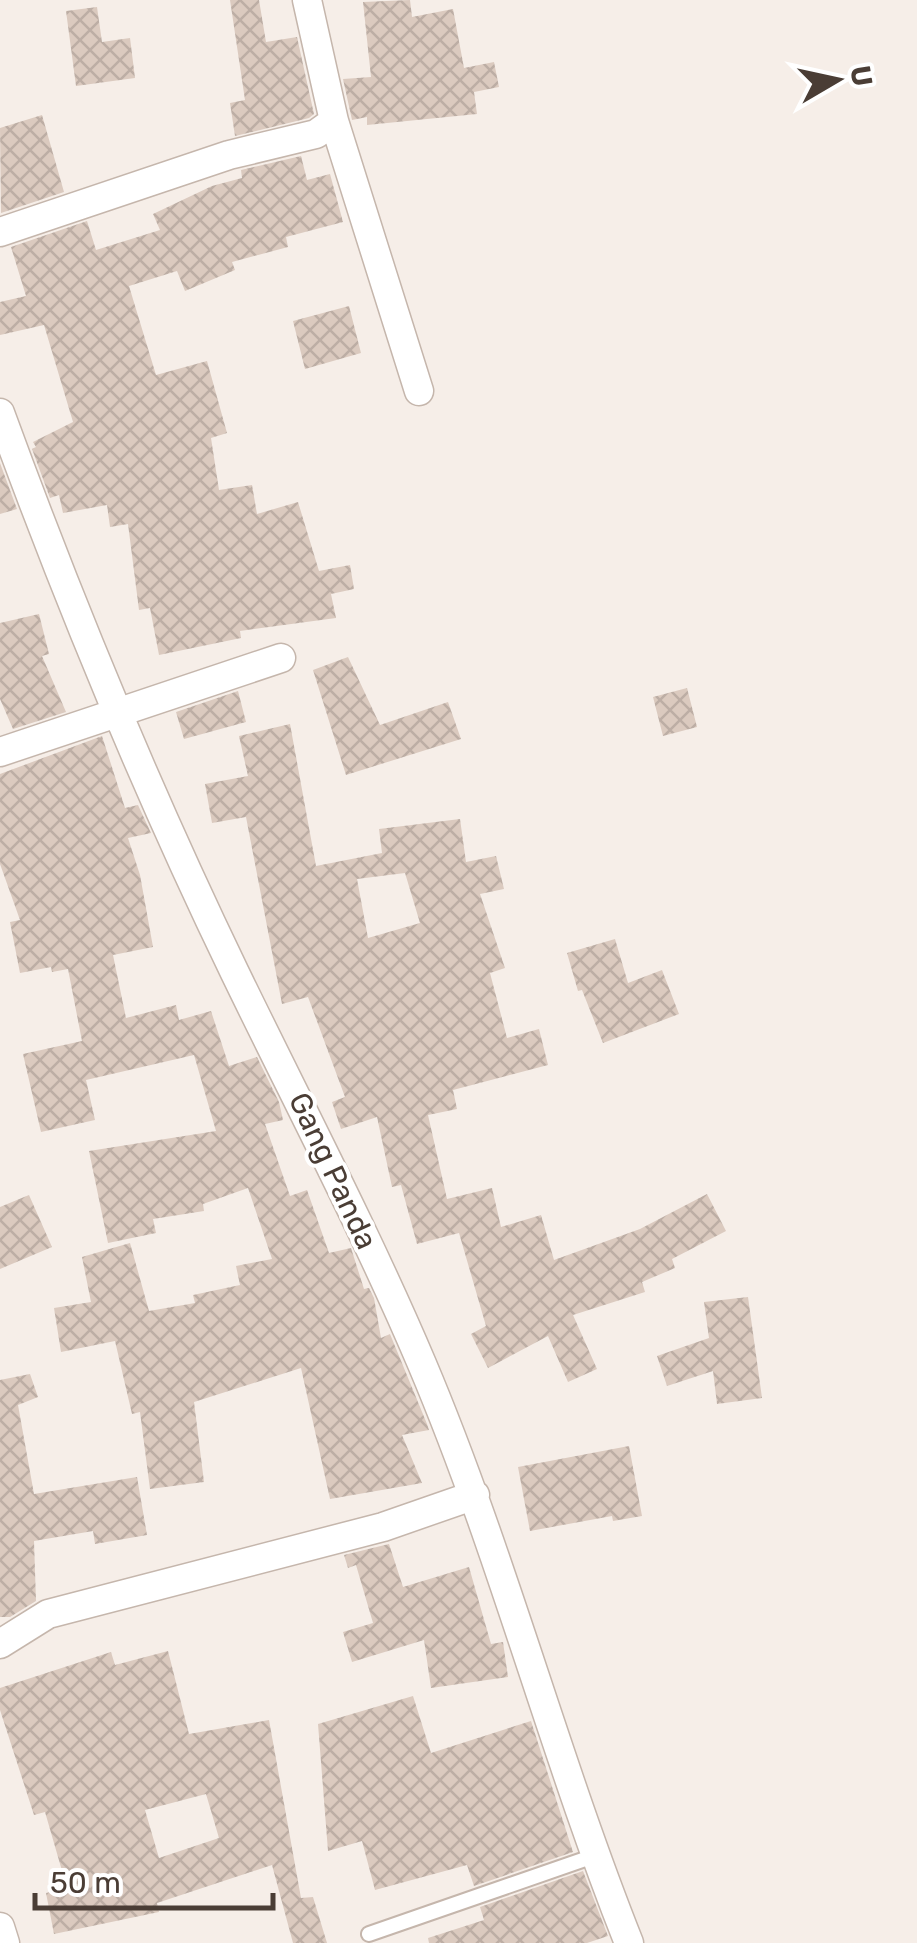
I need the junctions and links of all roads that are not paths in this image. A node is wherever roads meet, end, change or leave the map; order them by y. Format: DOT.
graph roads {
  1 [pos="307,0"];
  2 [pos="334,121"];
  3 [pos="0,232"];
  4 [pos="419,391"];
  5 [pos="0,413"];
  6 [pos="282,658"];
  7 [pos="118,710"];
  8 [pos="0,752"];
  9 [pos="475,1495"];
  10 [pos="0,1644"];
  11 [pos="594,1856"];
  12 [pos="0,1927"];
  13 [pos="369,1934"];
  14 [pos="5,1943"];
  15 [pos="630,1943"];
  1 -- 2 [label="street"];
  2 -- 3 [label="street"];
  2 -- 4 [label="street"];
  5 -- 7 [label="street, Gang Panda"];
  6 -- 7 [label="street"];
  7 -- 8 [label="street"];
  7 -- 9 [label="street, Gang Panda"];
  9 -- 10 [label="street"];
  9 -- 11 [label="street, Gang Panda"];
  11 -- 13 [label="lane"];
  11 -- 15 [label="street, Gang Panda"];
  12 -- 14 [label="street"];
}
